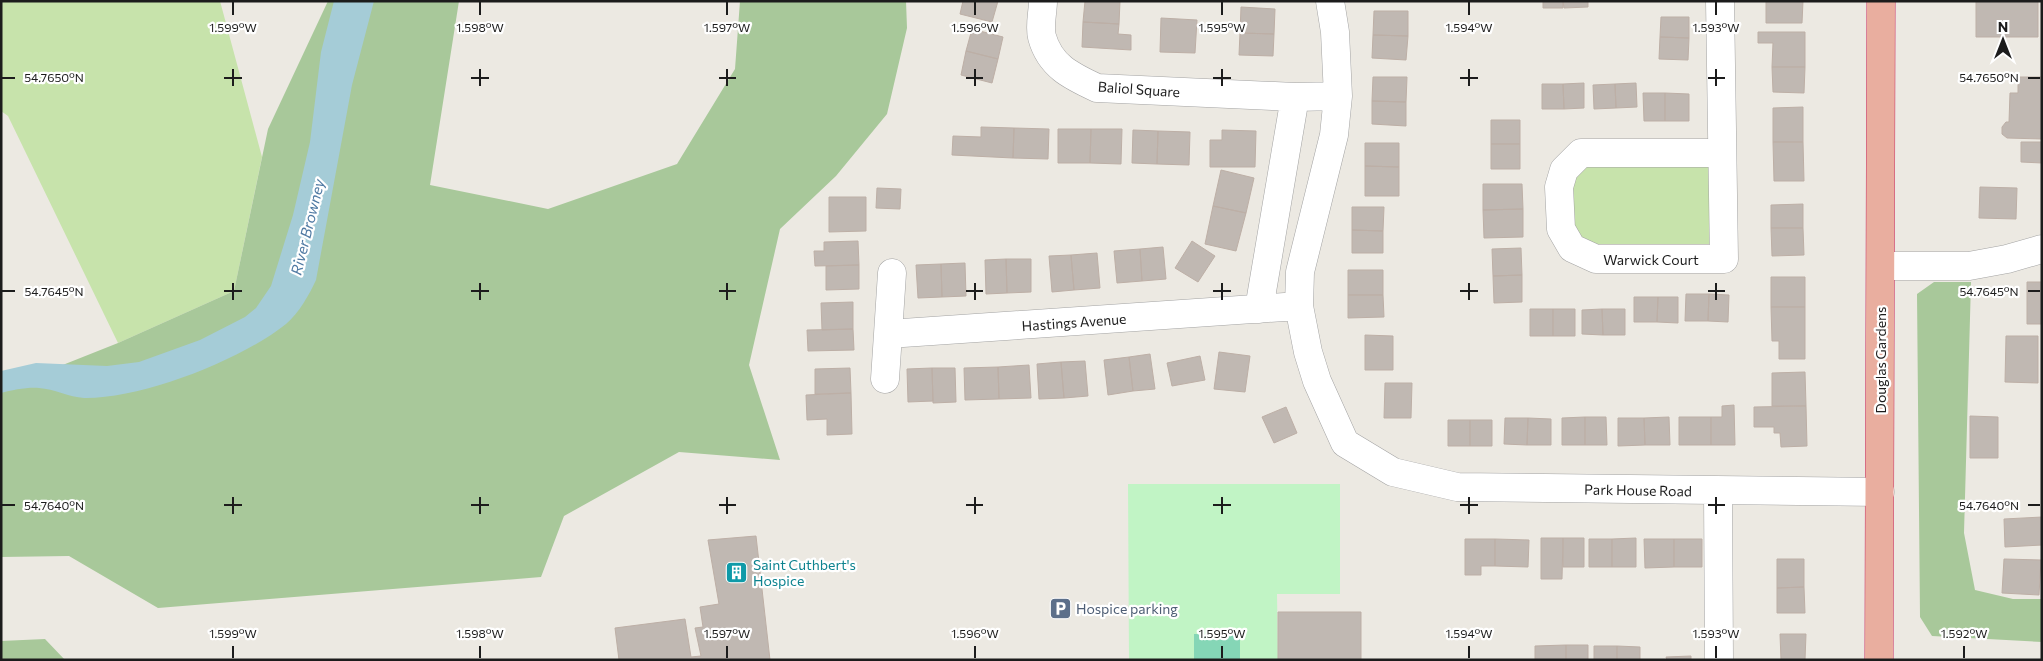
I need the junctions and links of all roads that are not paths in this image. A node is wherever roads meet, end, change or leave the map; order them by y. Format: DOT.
graph roads {
  1 [pos="1043,1"];
  2 [pos="1330,1"];
  3 [pos="1720,1"];
  4 [pos="1881,1"];
  5 [pos="1338,96"];
  6 [pos="1295,97"];
  7 [pos="1722,153"];
  8 [pos="2042,249"];
  9 [pos="1881,266"];
  10 [pos="892,273"];
  11 [pos="1299,306"];
  12 [pos="1259,309"];
  13 [pos="888,334"];
  14 [pos="885,379"];
  15 [pos="1718,491"];
  16 [pos="1880,492"];
  17 [pos="1719,660"];
  18 [pos="1879,660"];
  1 -- 6 [label="street, Baliol Square"];
  2 -- 5 [label="street"];
  3 -- 7 [label="street"];
  4 -- 9 [label="highway, Douglas Gardens"];
  5 -- 6 [label="street"];
  5 -- 11 [label="street"];
  6 -- 12 [label="street"];
  7 -- 7 [label="street, Warwick Court"];
  8 -- 9 [label="street"];
  9 -- 16 [label="highway, Douglas Gardens"];
  10 -- 13 [label="street"];
  11 -- 12 [label="street, Hastings Avenue"];
  11 -- 15 [label="street, Park House Road"];
  12 -- 13 [label="street, Hastings Avenue"];
  13 -- 14 [label="street"];
  15 -- 16 [label="street, Park House Road"];
  15 -- 17 [label="street"];
  16 -- 18 [label="highway, Douglas Gardens"];
}
